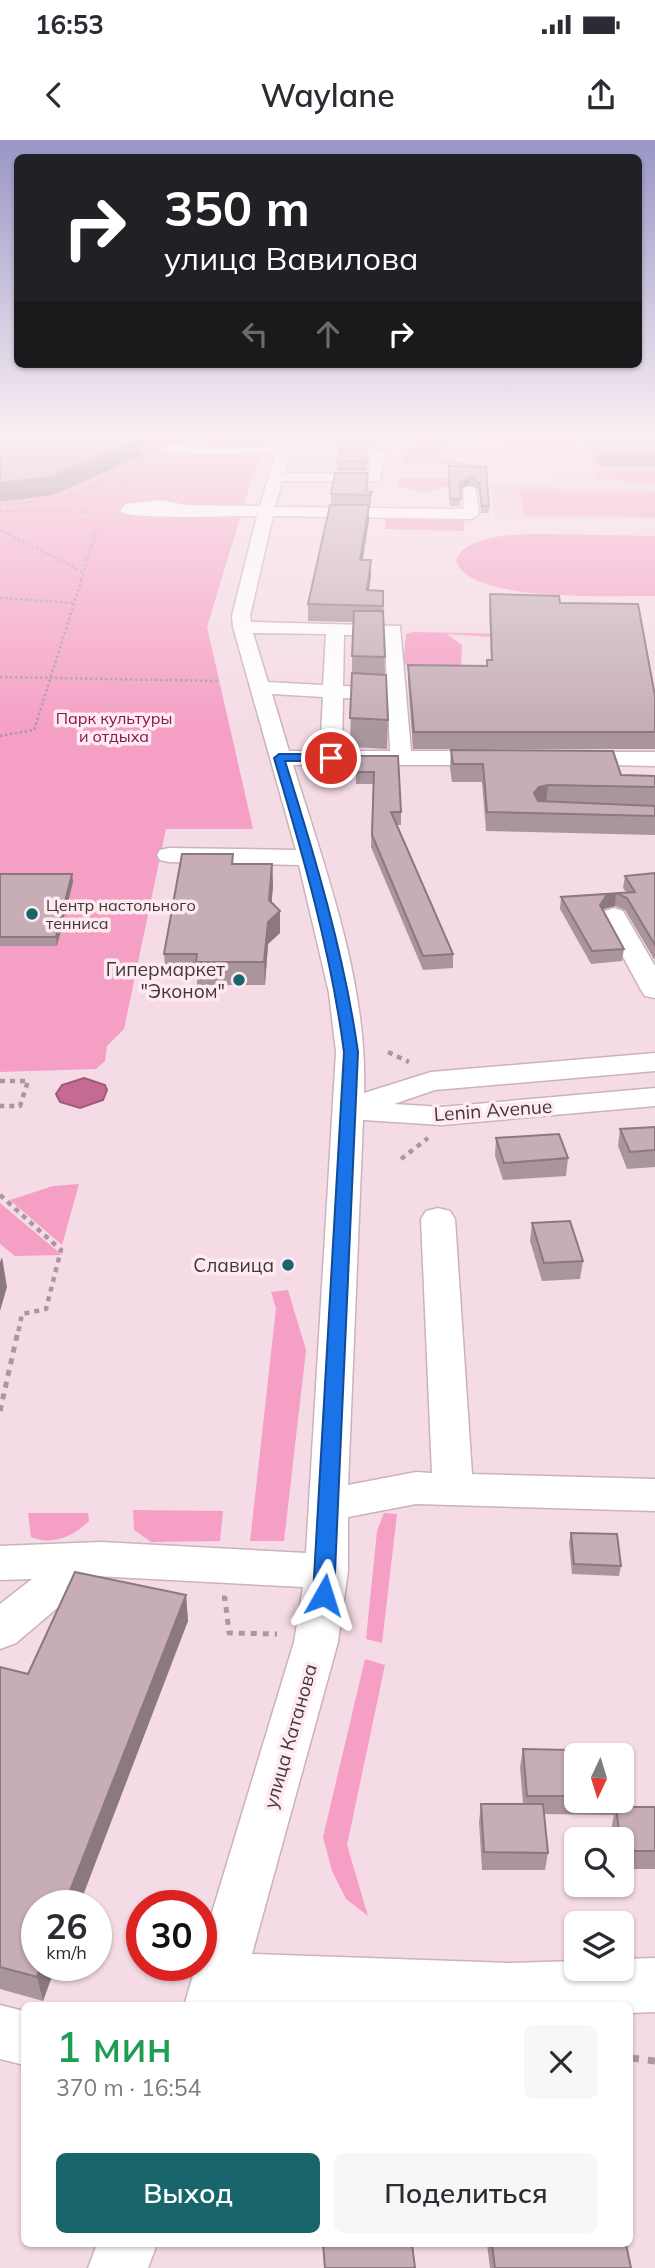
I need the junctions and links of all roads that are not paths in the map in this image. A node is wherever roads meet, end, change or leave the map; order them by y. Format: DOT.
graph roads {
  1 [pos="262,531"];
  2 [pos="242,627"];
  3 [pos="335,629"];
  4 [pos="259,688"];
  5 [pos="333,692"];
  6 [pos="396,695"];
  7 [pos="279,758"];
  8 [pos="331,758"];
  9 [pos="401,758"];
  10 [pos="521,758"];
  11 [pos="548,758"];
  12 [pos="655,759"];
  13 [pos="169,855"];
  14 [pos="310,858"];
  15 [pos="614,916"];
  16 [pos="655,990"];
  17 [pos="655,1062"];
  18 [pos="655,1097"];
  19 [pos="348,1110"];
  20 [pos="438,1219"];
  21 [pos="453,1489"];
  22 [pos="655,1495"];
  23 [pos="327,1505"];
  24 [pos="84,1561"];
  25 [pos="0,1563"];
  26 [pos="327,1572"];
  27 [pos="0,1630"];
  28 [pos="655,1985"];
  29 [pos="216,1993"];
  30 [pos="0,2032"];
  31 [pos="21,2037"];
  32 [pos="126,2247"];
  33 [pos="118,2268"];
  1 -- 2 [label="street, улица Катанова"];
  2 -- 3 [label="street"];
  2 -- 4 [label="street, улица Катанова"];
  3 -- 5 [label="street"];
  3 -- 6 [label="street"];
  4 -- 5 [label="street"];
  4 -- 7 [label="street, улица Катанова"];
  5 -- 6 [label="street"];
  5 -- 8 [label="street"];
  6 -- 9 [label="street"];
  7 -- 8 [label="street"];
  7 -- 14 [label="street, улица Катанова"];
  8 -- 9 [label="street"];
  9 -- 10 [label="street"];
  11 -- 12 [label="street"];
  13 -- 14 [label="street"];
  14 -- 19 [label="street, улица Катанова"];
  15 -- 16 [label="street"];
  17 -- 19 [label="street, Lenin Avenue"];
  18 -- 19 [label="street, Lenin Avenue"];
  19 -- 23 [label="street, улица Катанова"];
  20 -- 21 [label="street"];
  21 -- 22 [label="street"];
  21 -- 23 [label="street"];
  23 -- 26 [label="street, улица Катанова"];
  24 -- 25 [label="street"];
  24 -- 26 [label="street"];
  24 -- 27 [label="street"];
  26 -- 29 [label="street, улица Катанова"];
  28 -- 29 [label="street"];
  30 -- 31 [label="street"];
  32 -- 33 [label="street"];
}
